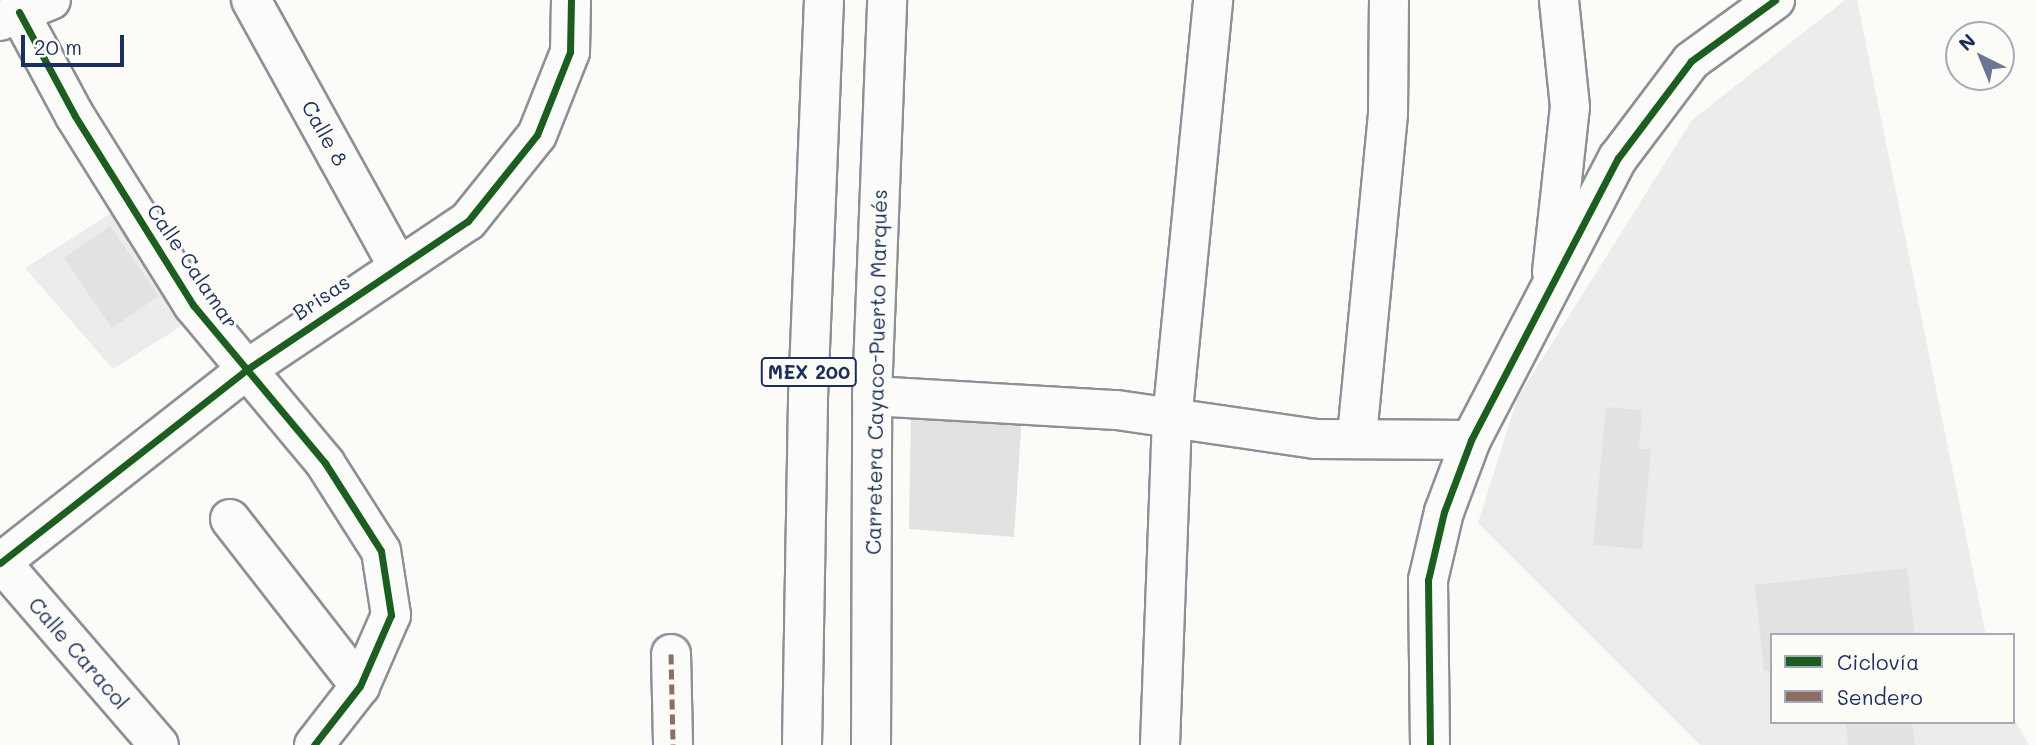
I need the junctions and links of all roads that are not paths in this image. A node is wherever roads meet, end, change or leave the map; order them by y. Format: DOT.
graph roads {
  1 [pos="251,0"];
  2 [pos="570,0"];
  3 [pos="824,0"];
  4 [pos="887,0"];
  5 [pos="1213,0"];
  6 [pos="1389,0"];
  7 [pos="1559,0"];
  8 [pos="1775,0"];
  9 [pos="23,11"];
  10 [pos="398,266"];
  11 [pos="1550,295"];
  12 [pos="246,370"];
  13 [pos="872,396"];
  14 [pos="1172,421"];
  15 [pos="1357,436"];
  16 [pos="1471,440"];
  17 [pos="230,519"];
  18 [pos="0,562"];
  19 [pos="671,654"];
  20 [pos="360,686"];
  21 [pos="159,745"];
  22 [pos="314,745"];
  23 [pos="673,745"];
  24 [pos="802,745"];
  25 [pos="871,745"];
  26 [pos="1160,745"];
  27 [pos="1430,745"];
  1 -- 10 [label="street, Calle 8"];
  2 -- 10 [label="street, Brisas"];
  3 -- 24 [label="street, MEX 200"];
  4 -- 13 [label="street, Carretera Cayaco-Puerto Marqués / MEX 200"];
  5 -- 14 [label="street"];
  6 -- 15 [label="street"];
  7 -- 11 [label="street"];
  8 -- 11 [label="street"];
  9 -- 12 [label="street, Calle Calamar"];
  10 -- 12 [label="street, Brisas"];
  11 -- 16 [label="street"];
  12 -- 18 [label="street, Brisas"];
  12 -- 20 [label="street, Calle Calamar"];
  13 -- 14 [label="street"];
  13 -- 25 [label="street, Carretera Cayaco-Puerto Marqués / MEX 200"];
  14 -- 15 [label="street"];
  14 -- 26 [label="street"];
  15 -- 16 [label="street"];
  16 -- 27 [label="street"];
  17 -- 20 [label="street"];
  18 -- 21 [label="street, Calle Caracol"];
  19 -- 23 [label="street"];
  20 -- 22 [label="street, Calle Calamar"];
}
